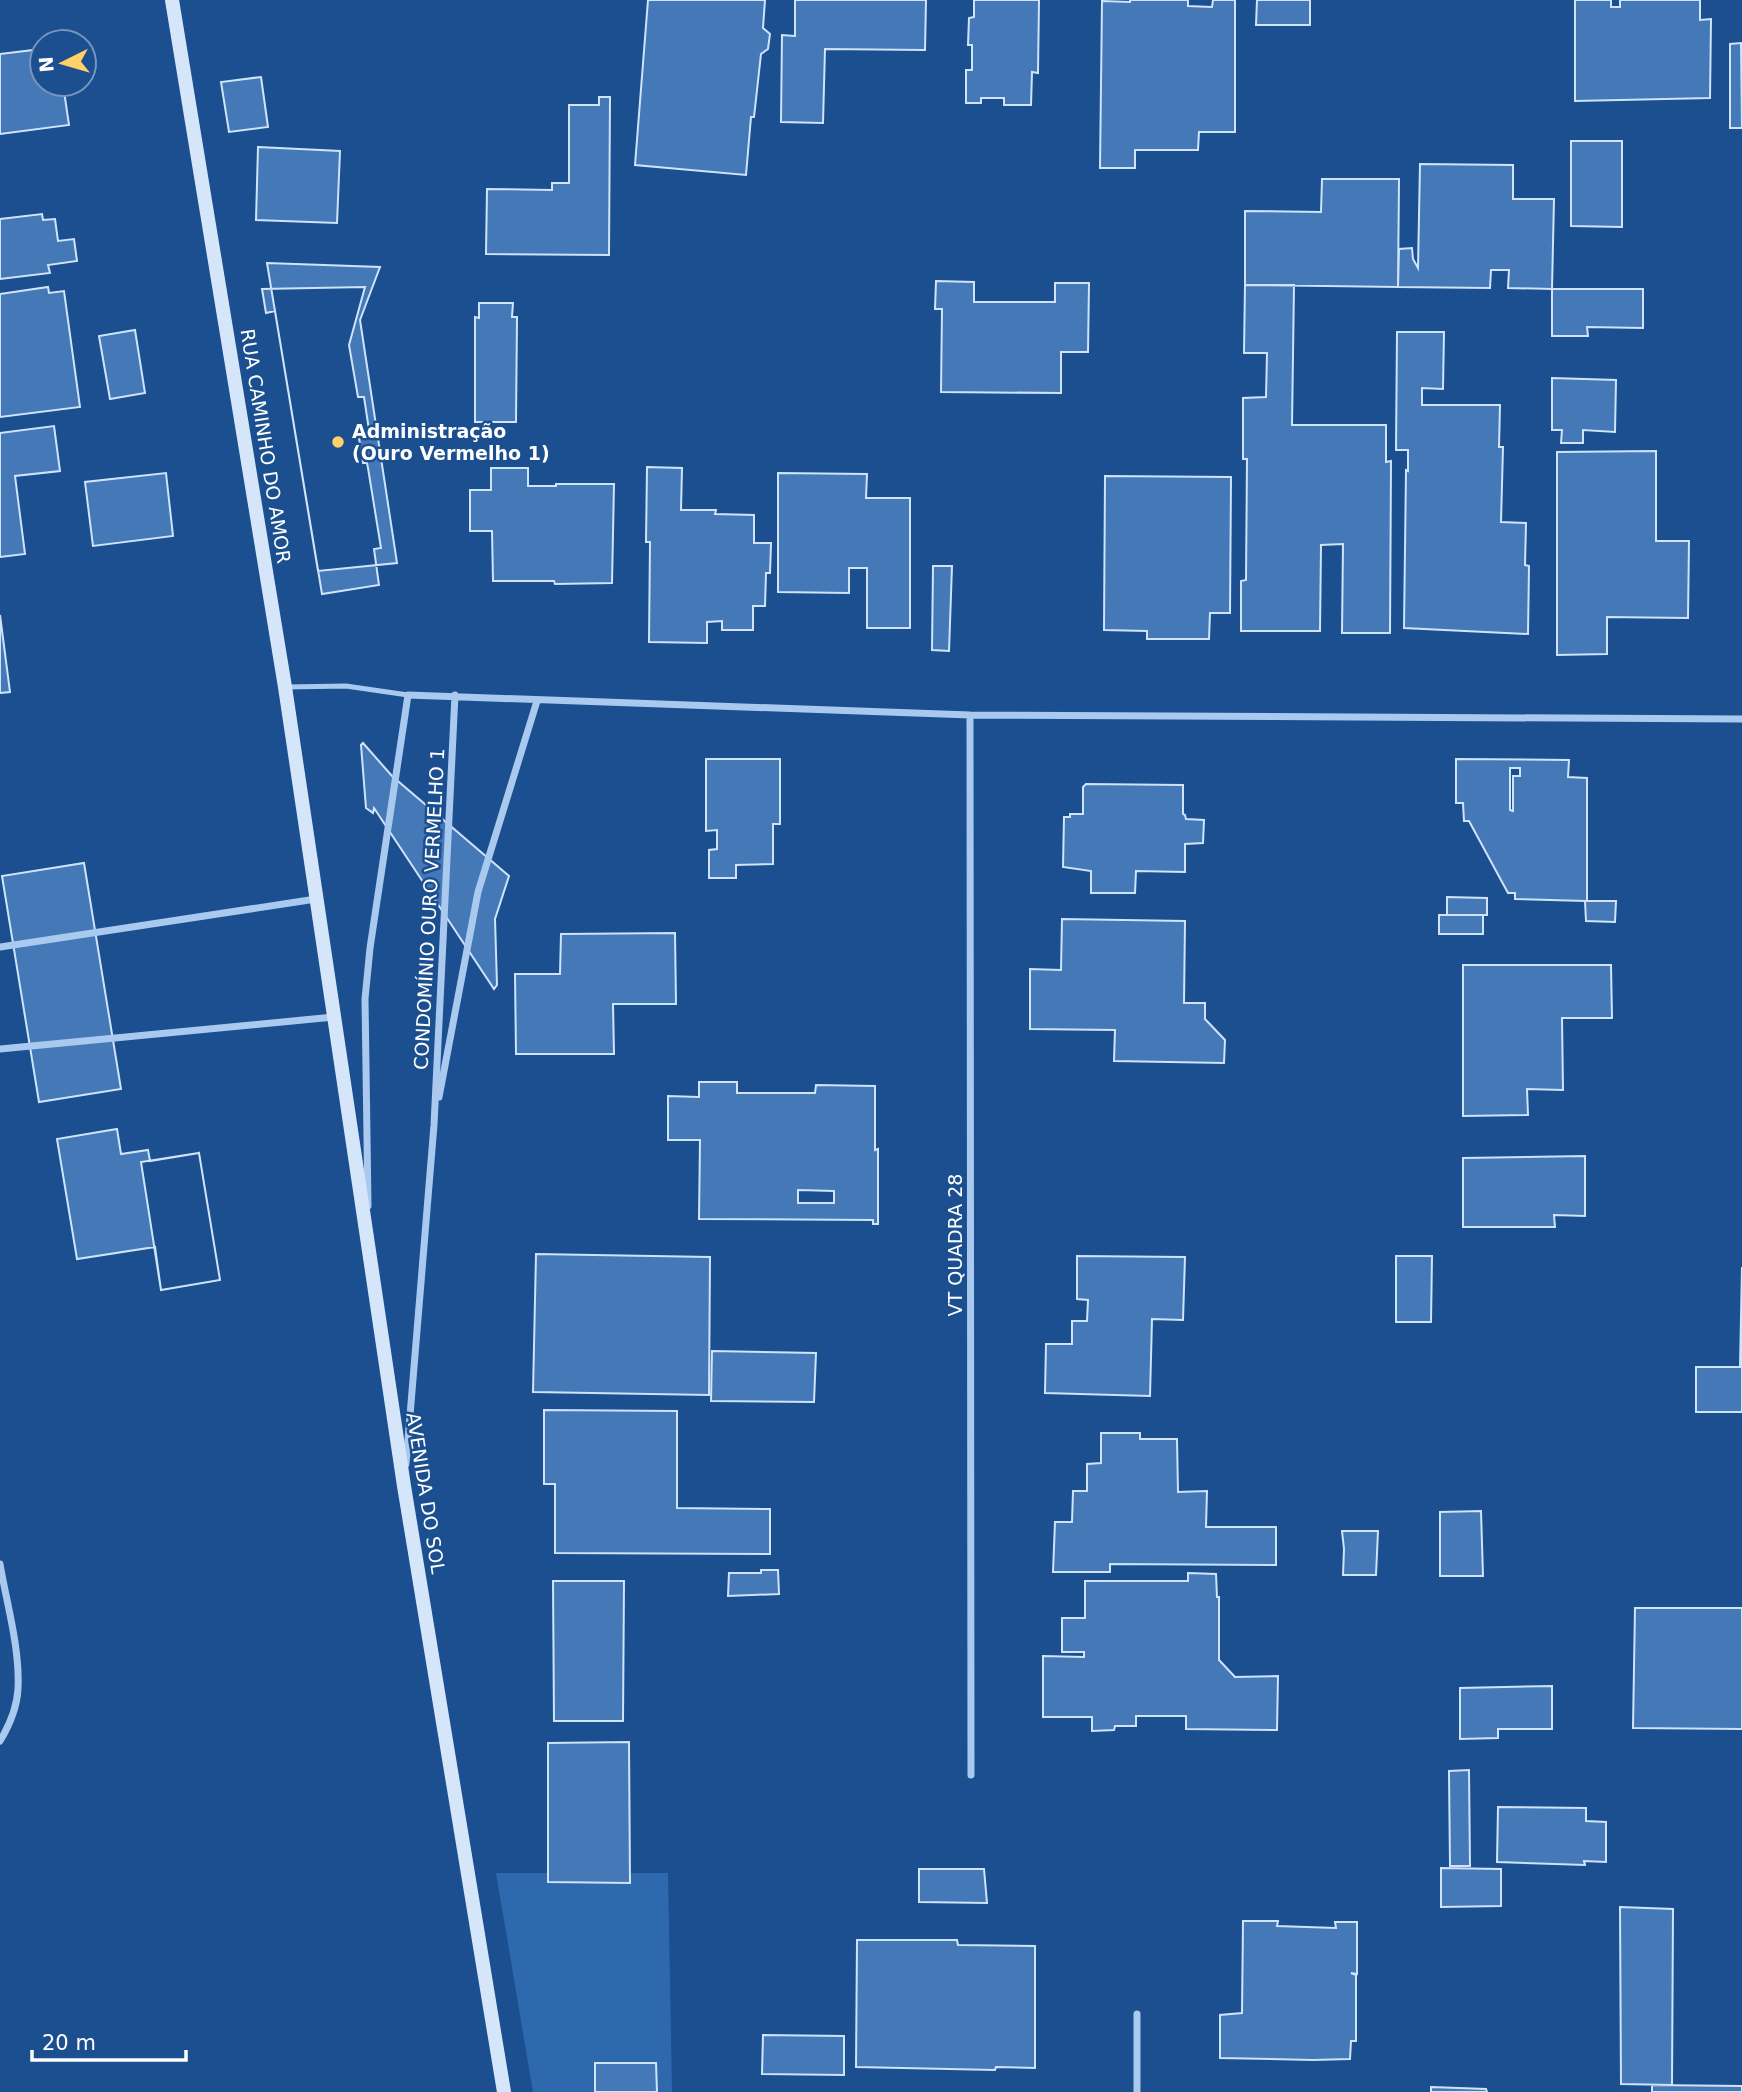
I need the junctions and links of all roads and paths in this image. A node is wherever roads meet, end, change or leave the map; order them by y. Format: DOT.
graph roads {
  1 [pos="172,0"];
  2 [pos="285,687"];
  3 [pos="408,695"];
  4 [pos="455,695"];
  5 [pos="537,701"];
  6 [pos="970,715"];
  7 [pos="1742,719"];
  8 [pos="317,899"];
  9 [pos="0,947"];
  10 [pos="334,1017"];
  11 [pos="0,1049"];
  12 [pos="434,1125"];
  13 [pos="369,1255"];
  14 [pos="404,1486"];
  15 [pos="0,1564"];
  16 [pos="0,1741"];
  17 [pos="971,1775"];
  18 [pos="1137,2014"];
  19 [pos="505,2092"];
  20 [pos="1137,2092"];
  1 -- 2 [label="street, RUA CAMINHO DO AMOR"];
  2 -- 3 [label="lane"];
  2 -- 8 [label="street, RUA CAMINHO DO AMOR"];
  3 -- 4 [label="street"];
  3 -- 13 [label="street, CONDOMÍNIO OURO VERMELHO 1"];
  4 -- 5 [label="street"];
  4 -- 12 [label="street, CONDOMÍNIO OURO VERMELHO 1"];
  5 -- 6 [label="street"];
  5 -- 12 [label="street, CONDOMÍNIO OURO VERMELHO 1"];
  6 -- 7 [label="street"];
  6 -- 17 [label="street, VT QUADRA 28"];
  8 -- 9 [label="street"];
  8 -- 10 [label="street, AVENIDA DO SOL"];
  10 -- 11 [label="street"];
  10 -- 13 [label="street, AVENIDA DO SOL"];
  12 -- 14 [label="street, CONDOMÍNIO OURO VERMELHO 1"];
  13 -- 14 [label="street, AVENIDA DO SOL"];
  14 -- 19 [label="street, AVENIDA DO SOL"];
  15 -- 16 [label="street"];
  18 -- 20 [label="street"];
}
